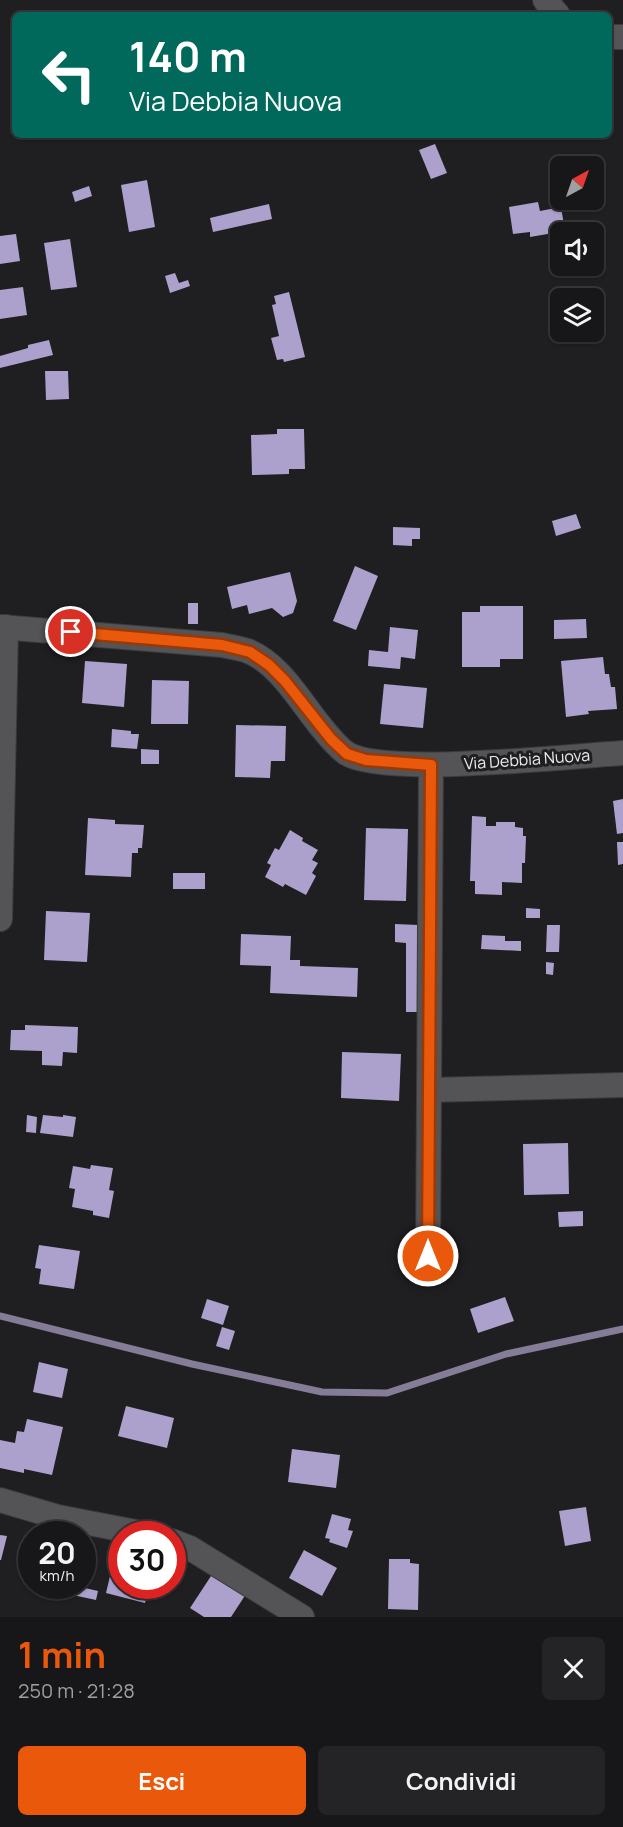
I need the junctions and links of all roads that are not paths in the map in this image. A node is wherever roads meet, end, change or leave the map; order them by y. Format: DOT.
graph roads {
  1 [pos="545,0"];
  2 [pos="555,12"];
  3 [pos="3,627"];
  4 [pos="623,753"];
  5 [pos="431,765"];
  6 [pos="0,919"];
  7 [pos="623,1085"];
  8 [pos="429,1090"];
  9 [pos="428,1256"];
  10 [pos="0,1500"];
  11 [pos="108,1527"];
  12 [pos="186,1546"];
  13 [pos="302,1617"];
  1 -- 2 [label="street"];
  3 -- 5 [label="street, Via Debbia Nuova"];
  3 -- 6 [label="street"];
  4 -- 5 [label="street, Via Debbia Nuova"];
  5 -- 8 [label="street"];
  7 -- 8 [label="street"];
  8 -- 9 [label="street"];
  10 -- 11 [label="street"];
  12 -- 13 [label="street"];
}
